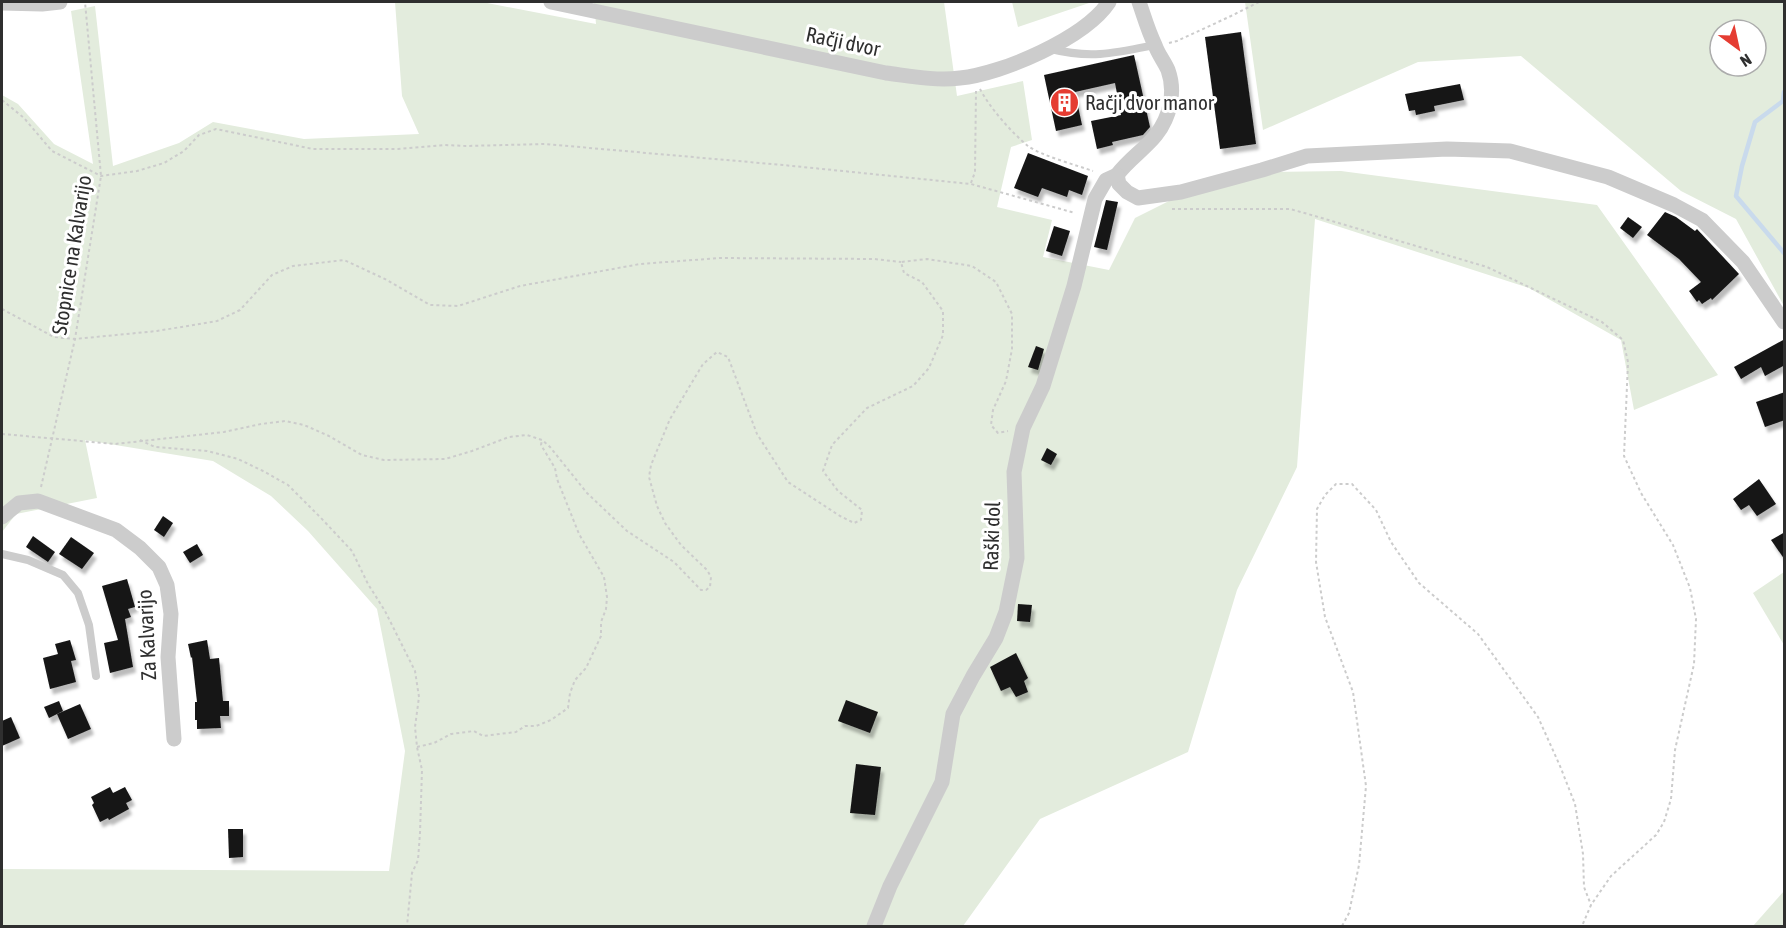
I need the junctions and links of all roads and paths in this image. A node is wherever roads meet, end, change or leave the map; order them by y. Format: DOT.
graph roads {
  1 [pos="60,2"];
  2 [pos="85,2"];
  3 [pos="551,2"];
  4 [pos="1109,2"];
  5 [pos="1139,2"];
  6 [pos="1259,2"];
  7 [pos="2,3"];
  8 [pos="1155,45"];
  9 [pos="1049,48"];
  10 [pos="973,76"];
  11 [pos="2,100"];
  12 [pos="101,176"];
  13 [pos="1112,177"];
  14 [pos="971,184"];
  15 [pos="1163,208"];
  16 [pos="1090,217"];
  17 [pos="901,262"];
  18 [pos="2,309"];
  19 [pos="1785,322"];
  20 [pos="75,339"];
  21 [pos="1023,428"];
  22 [pos="2,434"];
  23 [pos="52,438"];
  24 [pos="140,440"];
  25 [pos="542,440"];
  26 [pos="38,501"];
  27 [pos="2,517"];
  28 [pos="2,554"];
  29 [pos="96,676"];
  30 [pos="174,739"];
  31 [pos="417,747"];
  32 [pos="1591,905"];
  33 [pos="407,927"];
  34 [pos="874,927"];
  35 [pos="1342,927"];
  36 [pos="1582,927"];
  1 -- 7 [label="street"];
  2 -- 12 [label="path, Stopnice na Kalvarijo"];
  3 -- 10 [label="street, Račji dvor"];
  4 -- 9 [label="street, Račji dvor"];
  5 -- 8 [label="street, Raški dol"];
  6 -- 8 [label="path"];
  8 -- 9 [label="lane"];
  8 -- 13 [label="street, Raški dol"];
  9 -- 10 [label="street, Račji dvor"];
  10 -- 13 [label="path"];
  10 -- 14 [label="path"];
  11 -- 12 [label="path"];
  12 -- 14 [label="path"];
  12 -- 20 [label="path, Stopnice na Kalvarijo"];
  13 -- 16 [label="street, Raški dol"];
  13 -- 19 [label="street"];
  14 -- 16 [label="path"];
  15 -- 32 [label="path"];
  16 -- 21 [label="street, Raški dol"];
  17 -- 20 [label="path"];
  17 -- 21 [label="path"];
  17 -- 25 [label="path"];
  18 -- 20 [label="path"];
  20 -- 23 [label="path, Stopnice na Kalvarijo"];
  21 -- 34 [label="street, Raški dol"];
  22 -- 23 [label="path"];
  23 -- 24 [label="path"];
  23 -- 26 [label="path, Stopnice na Kalvarijo"];
  24 -- 25 [label="path"];
  24 -- 31 [label="path"];
  25 -- 31 [label="path"];
  26 -- 27 [label="street"];
  26 -- 30 [label="street, Za Kalvarijo"];
  28 -- 29 [label="lane"];
  31 -- 33 [label="path"];
  32 -- 35 [label="path"];
  32 -- 36 [label="path"];
}
